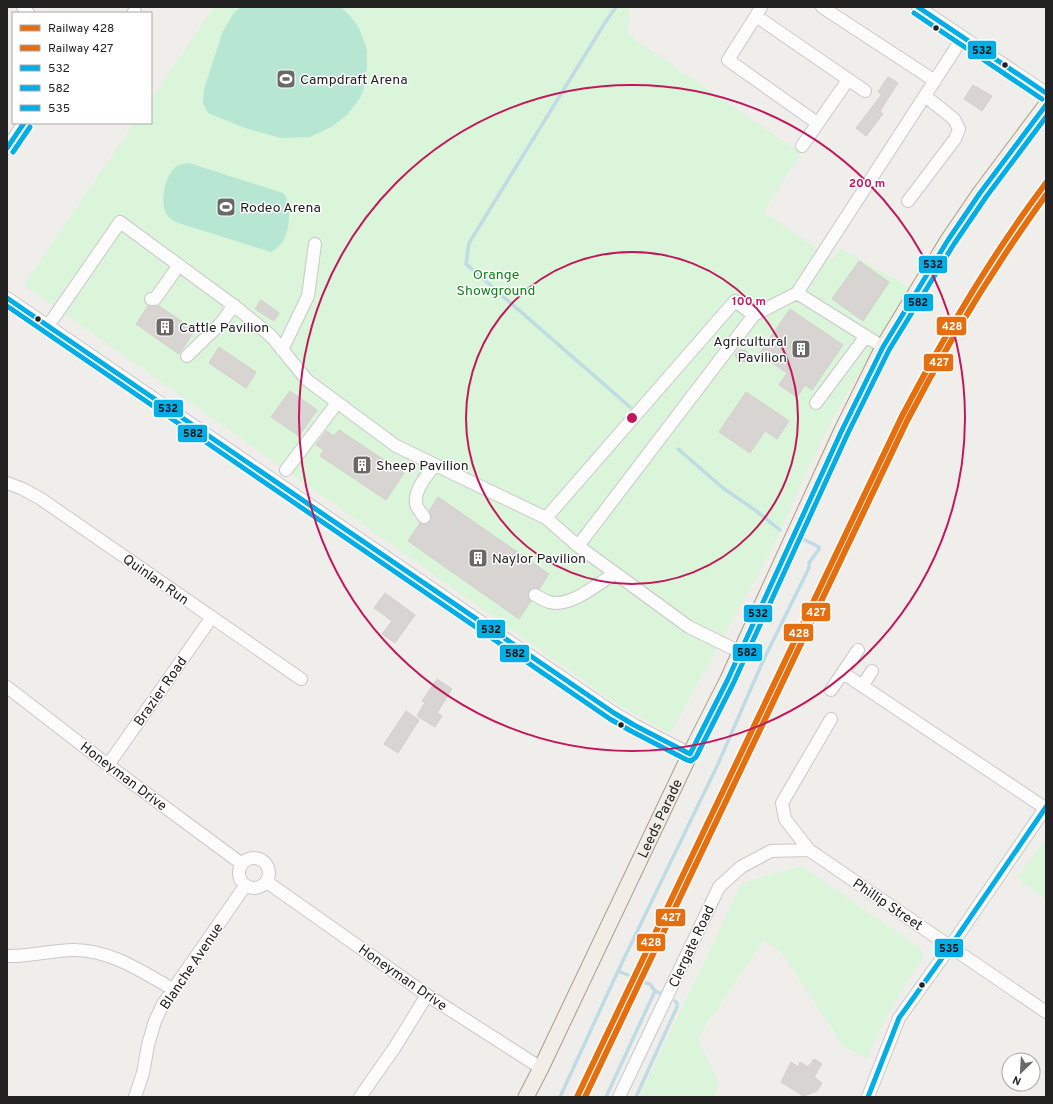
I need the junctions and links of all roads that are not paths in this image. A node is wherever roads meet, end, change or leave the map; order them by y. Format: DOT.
graph roads {
  1 [pos="822,7"];
  2 [pos="918,7"];
  3 [pos="758,12"];
  4 [pos="963,37"];
  5 [pos="848,80"];
  6 [pos="935,81"];
  7 [pos="865,91"];
  8 [pos="1046,93"];
  9 [pos="925,96"];
  10 [pos="1046,105"];
  11 [pos="817,123"];
  12 [pos="23,124"];
  13 [pos="802,146"];
  14 [pos="7,148"];
  15 [pos="908,201"];
  16 [pos="315,244"];
  17 [pos="179,265"];
  18 [pos="797,293"];
  19 [pos="7,298"];
  20 [pos="151,299"];
  21 [pos="234,305"];
  22 [pos="754,315"];
  23 [pos="48,326"];
  24 [pos="866,336"];
  25 [pos="883,347"];
  26 [pos="282,350"];
  27 [pos="187,356"];
  28 [pos="338,402"];
  29 [pos="816,403"];
  30 [pos="435,465"];
  31 [pos="286,470"];
  32 [pos="7,483"];
  33 [pos="424,517"];
  34 [pos="546,518"];
  35 [pos="578,546"];
  36 [pos="615,573"];
  37 [pos="535,595"];
  38 [pos="212,617"];
  39 [pos="858,650"];
  40 [pos="740,652"];
  41 [pos="872,671"];
  42 [pos="843,673"];
  43 [pos="302,679"];
  44 [pos="862,686"];
  45 [pos="7,687"];
  46 [pos="831,690"];
  47 [pos="832,719"];
  48 [pos="690,754"];
  49 [pos="108,765"];
  50 [pos="1046,807"];
  51 [pos="809,850"];
  52 [pos="242,864"];
  53 [pos="267,882"];
  54 [pos="245,886"];
  55 [pos="950,946"];
  56 [pos="7,956"];
  57 [pos="173,989"];
  58 [pos="427,994"];
  59 [pos="1046,1012"];
  60 [pos="541,1068"];
  61 [pos="135,1097"];
  62 [pos="360,1097"];
  63 [pos="526,1097"];
  64 [pos="620,1097"];
  65 [pos="868,1097"];
  1 -- 6 [label="street"];
  2 -- 4 [label="street"];
  3 -- 5 [label="street"];
  3 -- 11 [label="street"];
  4 -- 6 [label="street"];
  4 -- 8 [label="street"];
  5 -- 7 [label="street"];
  5 -- 11 [label="street"];
  6 -- 9 [label="street"];
  9 -- 15 [label="street"];
  9 -- 18 [label="street"];
  10 -- 25 [label="main road, Leeds Parade"];
  11 -- 13 [label="street"];
  12 -- 14 [label="street"];
  16 -- 26 [label="street"];
  17 -- 20 [label="street"];
  17 -- 21 [label="street"];
  17 -- 23 [label="street"];
  18 -- 22 [label="street"];
  18 -- 24 [label="street"];
  19 -- 23 [label="street"];
  21 -- 26 [label="street"];
  21 -- 27 [label="street"];
  22 -- 34 [label="street"];
  22 -- 35 [label="street"];
  23 -- 48 [label="street"];
  24 -- 25 [label="street"];
  24 -- 29 [label="street"];
  25 -- 40 [label="main road, Leeds Parade"];
  26 -- 28 [label="street"];
  28 -- 30 [label="street"];
  28 -- 31 [label="street"];
  30 -- 33 [label="street"];
  30 -- 34 [label="street"];
  32 -- 38 [label="street, Quinlan Run"];
  34 -- 35 [label="street"];
  35 -- 36 [label="street"];
  36 -- 37 [label="street"];
  36 -- 40 [label="street"];
  38 -- 43 [label="street, Quinlan Run"];
  38 -- 49 [label="street, Brazier Road"];
  39 -- 42 [label="street"];
  40 -- 48 [label="main road, Leeds Parade"];
  41 -- 44 [label="street"];
  42 -- 44 [label="street"];
  42 -- 46 [label="street"];
  44 -- 50 [label="street"];
  45 -- 49 [label="street, Honeyman Drive"];
  47 -- 51 [label="street, Phillip Street"];
  48 -- 60 [label="main road, Leeds Parade"];
  49 -- 52 [label="street, Honeyman Drive"];
  50 -- 55 [label="street"];
  51 -- 55 [label="street, Phillip Street"];
  51 -- 64 [label="street, Clergate Road"];
  52 -- 53 [label="street"];
  52 -- 54 [label="street"];
  53 -- 54 [label="street"];
  53 -- 58 [label="street, Honeyman Drive"];
  54 -- 57 [label="street, Blanche Avenue"];
  55 -- 59 [label="street, Phillip Street"];
  55 -- 65 [label="street"];
  56 -- 57 [label="street"];
  57 -- 61 [label="street, Blanche Avenue"];
  58 -- 60 [label="street, Honeyman Drive"];
  58 -- 62 [label="street"];
  60 -- 63 [label="main road, Leeds Parade"];
}
